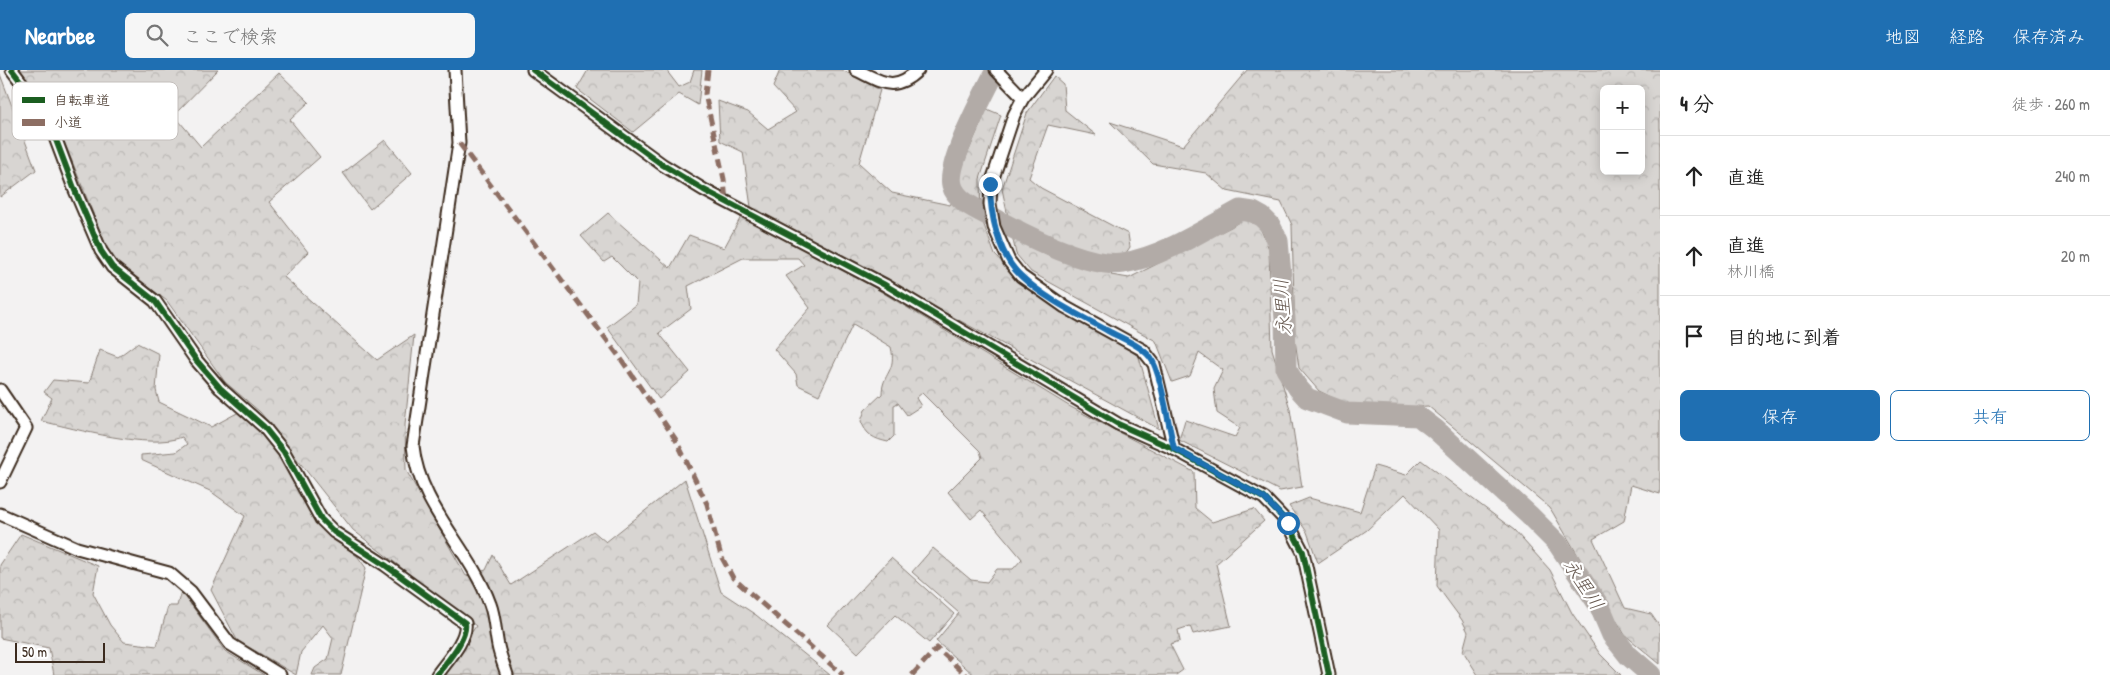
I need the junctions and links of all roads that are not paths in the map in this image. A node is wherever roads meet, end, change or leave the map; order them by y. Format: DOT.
graph roads {
  1 [pos="12,70"];
  2 [pos="455,70"];
  3 [pos="533,70"];
  4 [pos="856,70"];
  5 [pos="918,70"];
  6 [pos="996,70"];
  7 [pos="1046,70"];
  8 [pos="21,82"];
  9 [pos="1023,98"];
  10 [pos="56,140"];
  11 [pos="0,390"];
  12 [pos="1174,448"];
  13 [pos="0,482"];
  14 [pos="0,514"];
  15 [pos="280,675"];
  16 [pos="437,675"];
  17 [pos="507,675"];
  18 [pos="1328,675"];
  1 -- 8 [label="street"];
  2 -- 17 [label="street"];
  3 -- 12 [label="street"];
  4 -- 5 [label="street"];
  6 -- 9 [label="street"];
  7 -- 9 [label="street"];
  9 -- 12 [label="street"];
  10 -- 16 [label="street"];
  11 -- 13 [label="street"];
  12 -- 18 [label="street"];
  14 -- 15 [label="street"];
}
